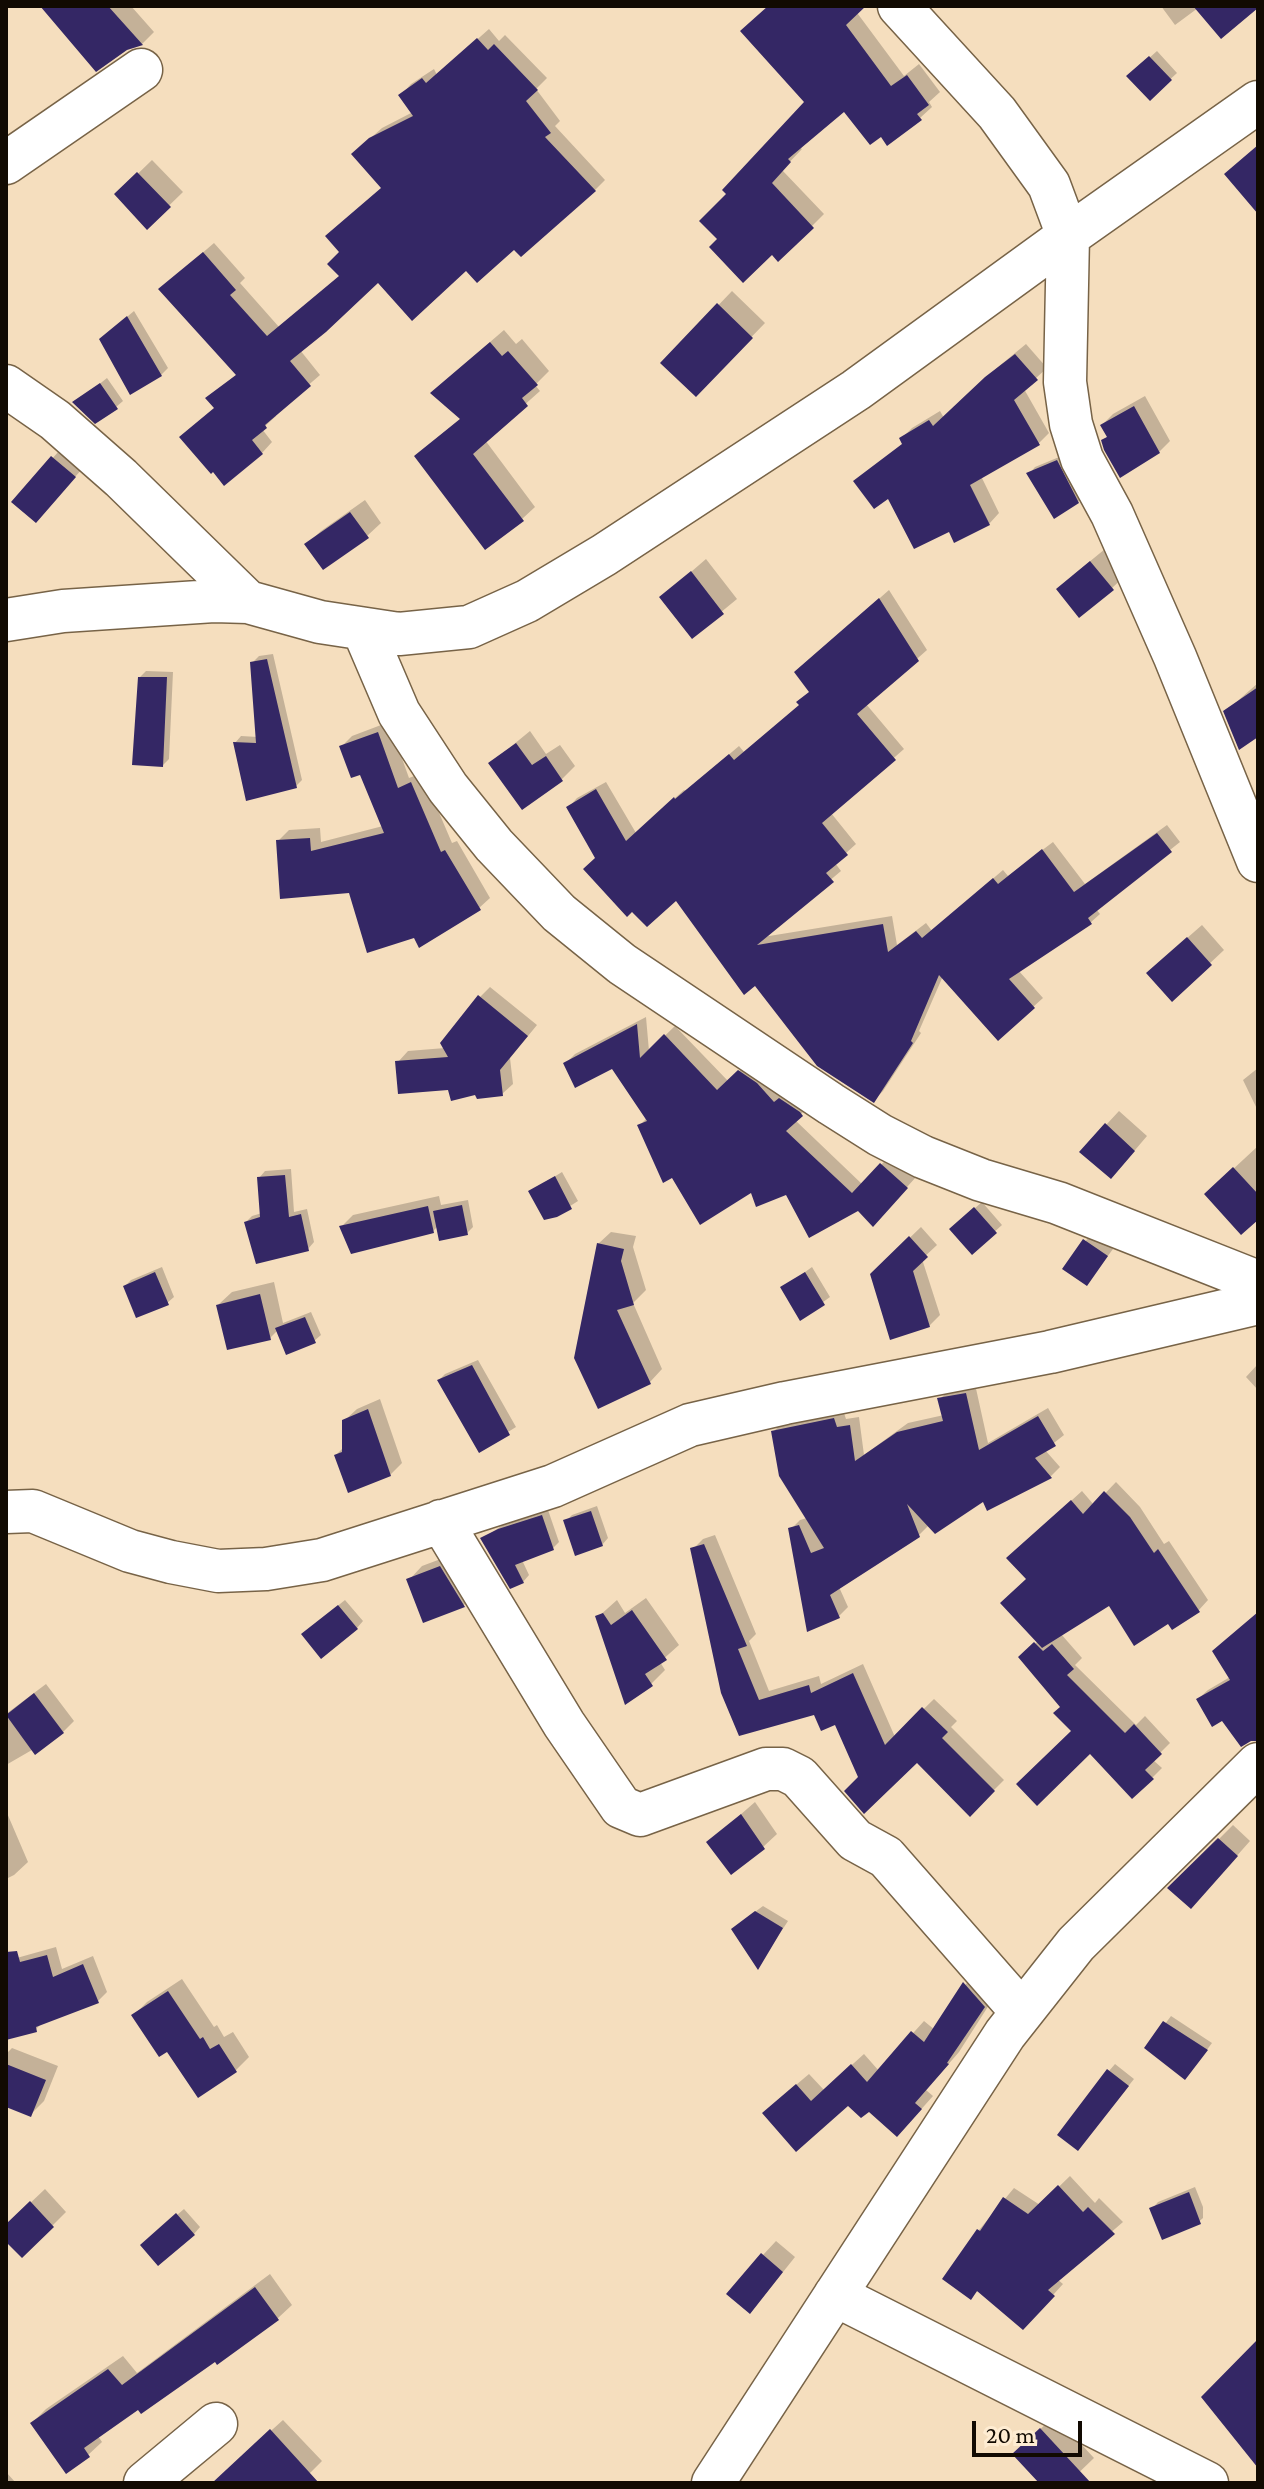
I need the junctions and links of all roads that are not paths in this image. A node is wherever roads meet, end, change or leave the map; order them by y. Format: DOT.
graph roads {
  1 [pos="899,6"];
  2 [pos="141,70"];
  3 [pos="1258,102"];
  4 [pos="6,163"];
  5 [pos="1068,236"];
  6 [pos="6,386"];
  7 [pos="248,602"];
  8 [pos="6,620"];
  9 [pos="363,629"];
  10 [pos="1258,861"];
  11 [pos="1258,1282"];
  12 [pos="1258,1303"];
  13 [pos="6,1512"];
  14 [pos="441,1521"];
  15 [pos="1258,1764"];
  16 [pos="1022,2012"];
  17 [pos="835,2295"];
  18 [pos="216,2424"];
  19 [pos="145,2483"];
  20 [pos="713,2483"];
  21 [pos="1207,2483"];
  1 -- 5 [label="street"];
  2 -- 4 [label="street"];
  3 -- 5 [label="street"];
  5 -- 9 [label="street"];
  5 -- 10 [label="street"];
  6 -- 7 [label="street"];
  7 -- 8 [label="street"];
  7 -- 9 [label="street"];
  9 -- 11 [label="street"];
  12 -- 14 [label="street"];
  13 -- 14 [label="street"];
  14 -- 16 [label="street"];
  15 -- 16 [label="street"];
  16 -- 17 [label="street"];
  17 -- 20 [label="street"];
  17 -- 21 [label="street"];
  18 -- 19 [label="street"];
}
